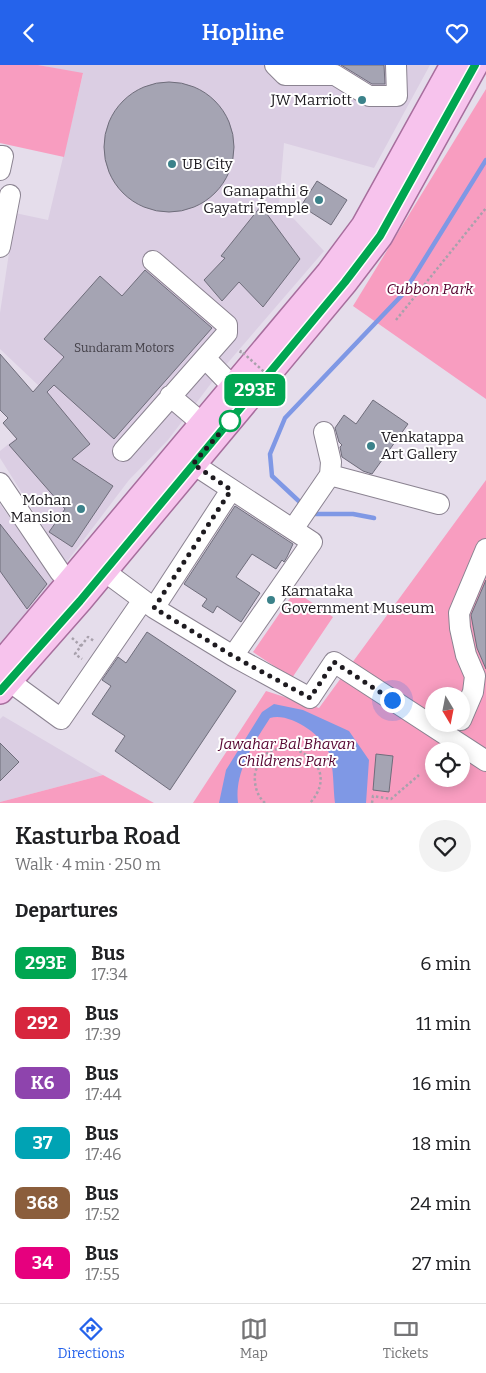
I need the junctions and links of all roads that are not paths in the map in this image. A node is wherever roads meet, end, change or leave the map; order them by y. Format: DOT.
graph roads {
  1 [pos="275,65"];
  2 [pos="396,65"];
  3 [pos="453,65"];
  4 [pos="475,65"];
  5 [pos="319,87"];
  6 [pos="397,96"];
  7 [pos="0,155"];
  8 [pos="0,170"];
  9 [pos="10,195"];
  10 [pos="0,247"];
  11 [pos="153,261"];
  12 [pos="205,358"];
  13 [pos="233,387"];
  14 [pos="170,396"];
  15 [pos="202,424"];
  16 [pos="324,432"];
  17 [pos="123,451"];
  18 [pos="193,464"];
  19 [pos="330,475"];
  20 [pos="0,483"];
  21 [pos="231,490"];
  22 [pos="439,504"];
  23 [pos="302,516"];
  24 [pos="486,549"];
  25 [pos="104,571"];
  26 [pos="71,583"];
  27 [pos="149,604"];
  28 [pos="233,656"];
  29 [pos="3,679"];
  30 [pos="470,699"];
  31 [pos="425,714"];
  32 [pos="458,733"];
  33 [pos="486,761"];
  1 -- 6 [label="street"];
  2 -- 6 [label="street"];
  3 -- 13 [label="main road"];
  4 -- 18 [label="main road"];
  5 -- 6 [label="street"];
  7 -- 8 [label="street"];
  9 -- 10 [label="street"];
  11 -- 12 [label="street"];
  12 -- 13 [label="street"];
  12 -- 14 [label="street"];
  13 -- 15 [label="main road"];
  14 -- 15 [label="street"];
  14 -- 17 [label="street"];
  15 -- 26 [label="main road"];
  16 -- 19 [label="street"];
  18 -- 21 [label="street"];
  18 -- 25 [label="main road"];
  19 -- 22 [label="street"];
  19 -- 23 [label="street"];
  20 -- 26 [label="street"];
  21 -- 23 [label="street"];
  21 -- 27 [label="street"];
  23 -- 28 [label="street"];
  24 -- 30 [label="street"];
  25 -- 27 [label="street"];
  25 -- 29 [label="main road"];
  26 -- 29 [label="main road"];
  27 -- 28 [label="street"];
  27 -- 29 [label="street"];
  28 -- 31 [label="street"];
  32 -- 33 [label="street"];
}
